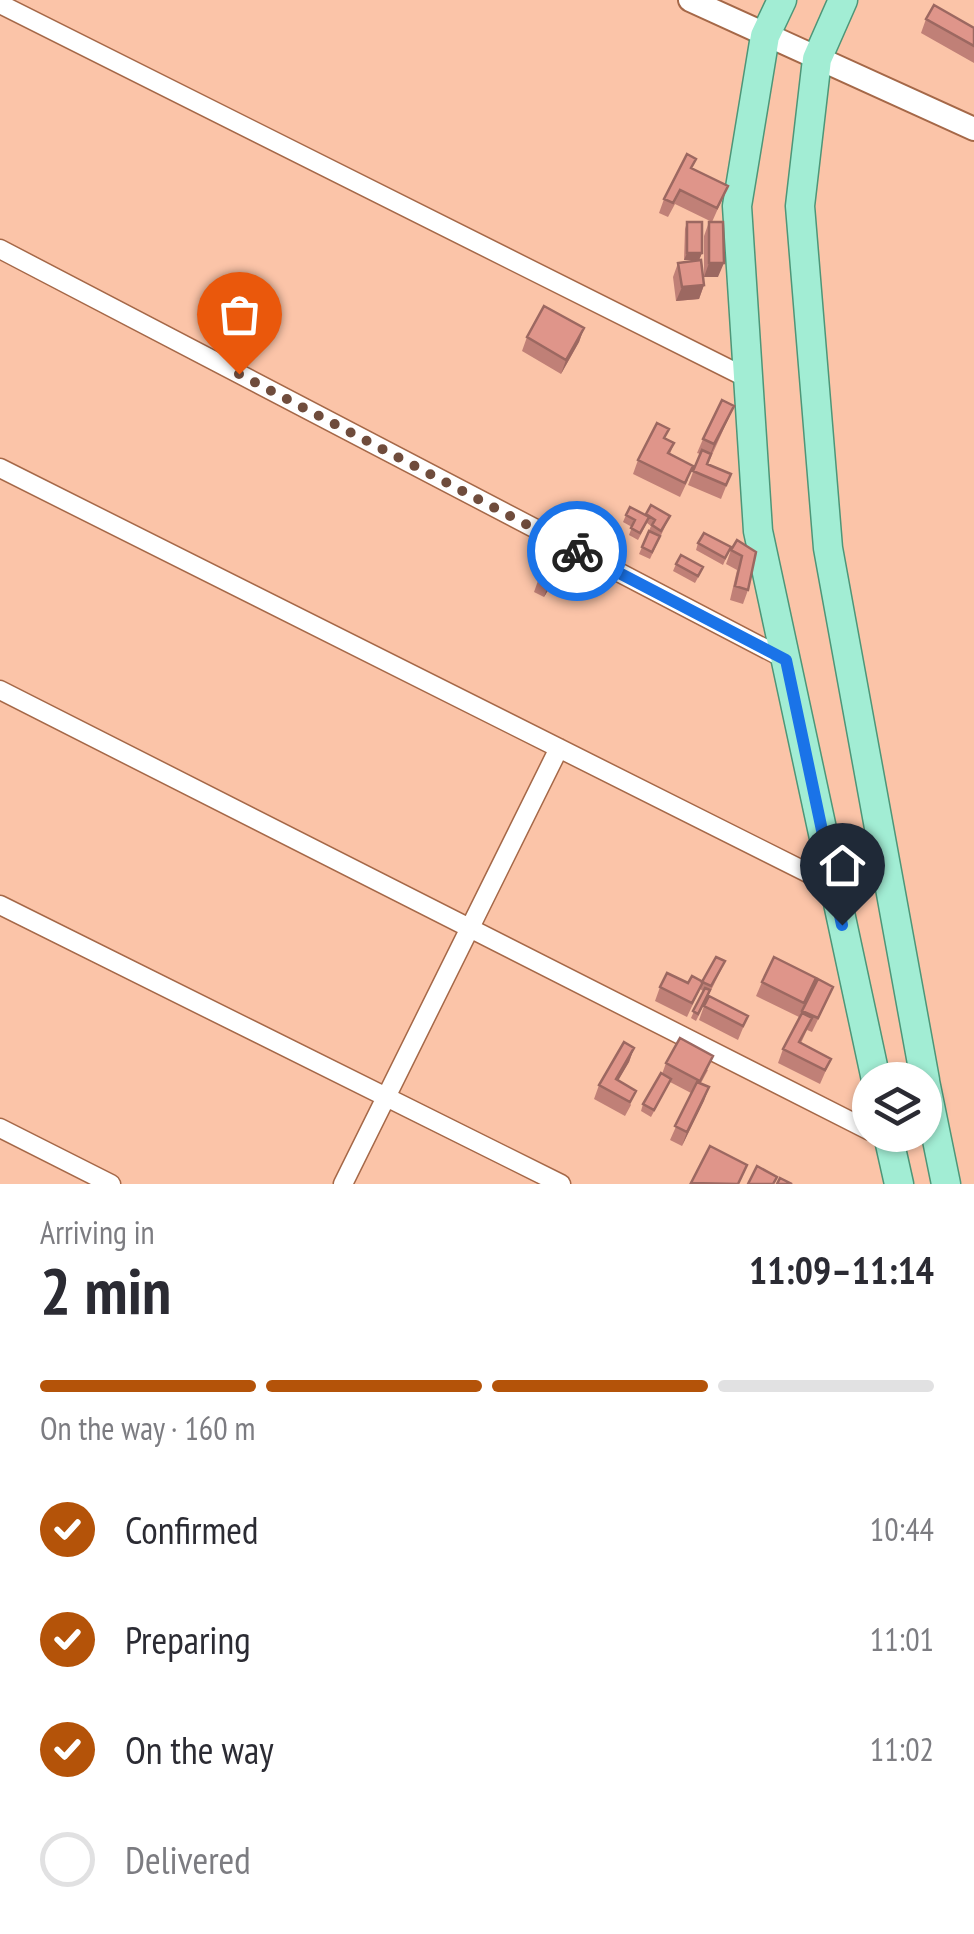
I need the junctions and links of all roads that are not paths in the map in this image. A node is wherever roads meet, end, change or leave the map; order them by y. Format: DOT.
graph roads {
  1 [pos="690,0"];
  2 [pos="782,0"];
  3 [pos="842,0"];
  4 [pos="0,4"];
  5 [pos="765,36"];
  6 [pos="817,59"];
  7 [pos="974,129"];
  8 [pos="0,249"];
  9 [pos="748,379"];
  10 [pos="0,468"];
  11 [pos="786,660"];
  12 [pos="0,690"];
  13 [pos="559,748"];
  14 [pos="834,886"];
  15 [pos="0,905"];
  16 [pos="470,928"];
  17 [pos="872,1062"];
  18 [pos="922,1062"];
  19 [pos="387,1095"];
  20 [pos="852,1120"];
  21 [pos="0,1128"];
  22 [pos="887,1152"];
  23 [pos="939,1152"];
  24 [pos="111,1184"];
  25 [pos="343,1184"];
  26 [pos="561,1184"];
  27 [pos="899,1184"];
  28 [pos="946,1184"];
  1 -- 5 [label="street"];
  2 -- 5 [label="main road"];
  3 -- 6 [label="main road"];
  4 -- 9 [label="street"];
  5 -- 6 [label="street"];
  5 -- 9 [label="main road"];
  6 -- 7 [label="street"];
  6 -- 18 [label="main road"];
  8 -- 11 [label="street"];
  9 -- 11 [label="main road"];
  10 -- 13 [label="street"];
  11 -- 14 [label="main road"];
  12 -- 16 [label="street"];
  13 -- 14 [label="street"];
  13 -- 16 [label="street"];
  14 -- 17 [label="main road"];
  15 -- 19 [label="street"];
  16 -- 19 [label="street"];
  16 -- 20 [label="street"];
  19 -- 25 [label="street"];
  19 -- 26 [label="street"];
  21 -- 24 [label="street"];
  22 -- 27 [label="main road"];
  23 -- 28 [label="main road"];
}
